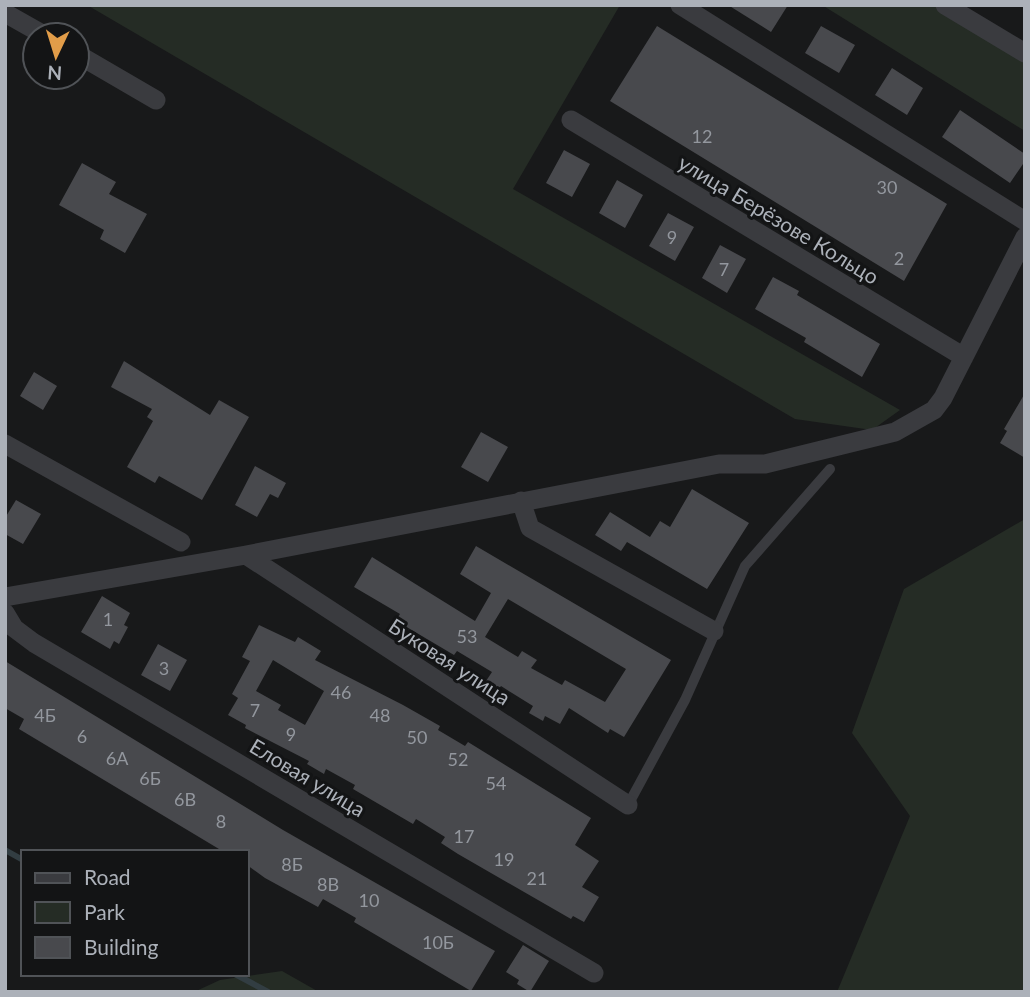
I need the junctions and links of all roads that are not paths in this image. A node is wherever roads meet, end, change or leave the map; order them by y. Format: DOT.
graph roads {
  1 [pos="680,5"];
  2 [pos="945,5"];
  3 [pos="5,13"];
  4 [pos="21,22"];
  5 [pos="1025,53"];
  6 [pos="91,62"];
  7 [pos="156,100"];
  8 [pos="571,120"];
  9 [pos="1025,221"];
  10 [pos="1025,237"];
  11 [pos="964,357"];
  12 [pos="5,444"];
  13 [pos="830,469"];
  14 [pos="521,501"];
  15 [pos="181,542"];
  16 [pos="246,555"];
  17 [pos="5,597"];
  18 [pos="5,613"];
  19 [pos="714,631"];
  20 [pos="628,805"];
  21 [pos="594,973"];
  1 -- 9 [label="street"];
  2 -- 5 [label="street"];
  3 -- 4 [label="street"];
  6 -- 7 [label="street"];
  8 -- 11 [label="street, улица Берёзове Кольцо"];
  10 -- 11 [label="street"];
  11 -- 14 [label="street"];
  12 -- 15 [label="street"];
  13 -- 19 [label="lane"];
  14 -- 16 [label="street"];
  14 -- 19 [label="street"];
  16 -- 17 [label="street"];
  16 -- 20 [label="street, Буковая улица"];
  18 -- 21 [label="street, Еловая улица"];
  19 -- 20 [label="lane"];
}
